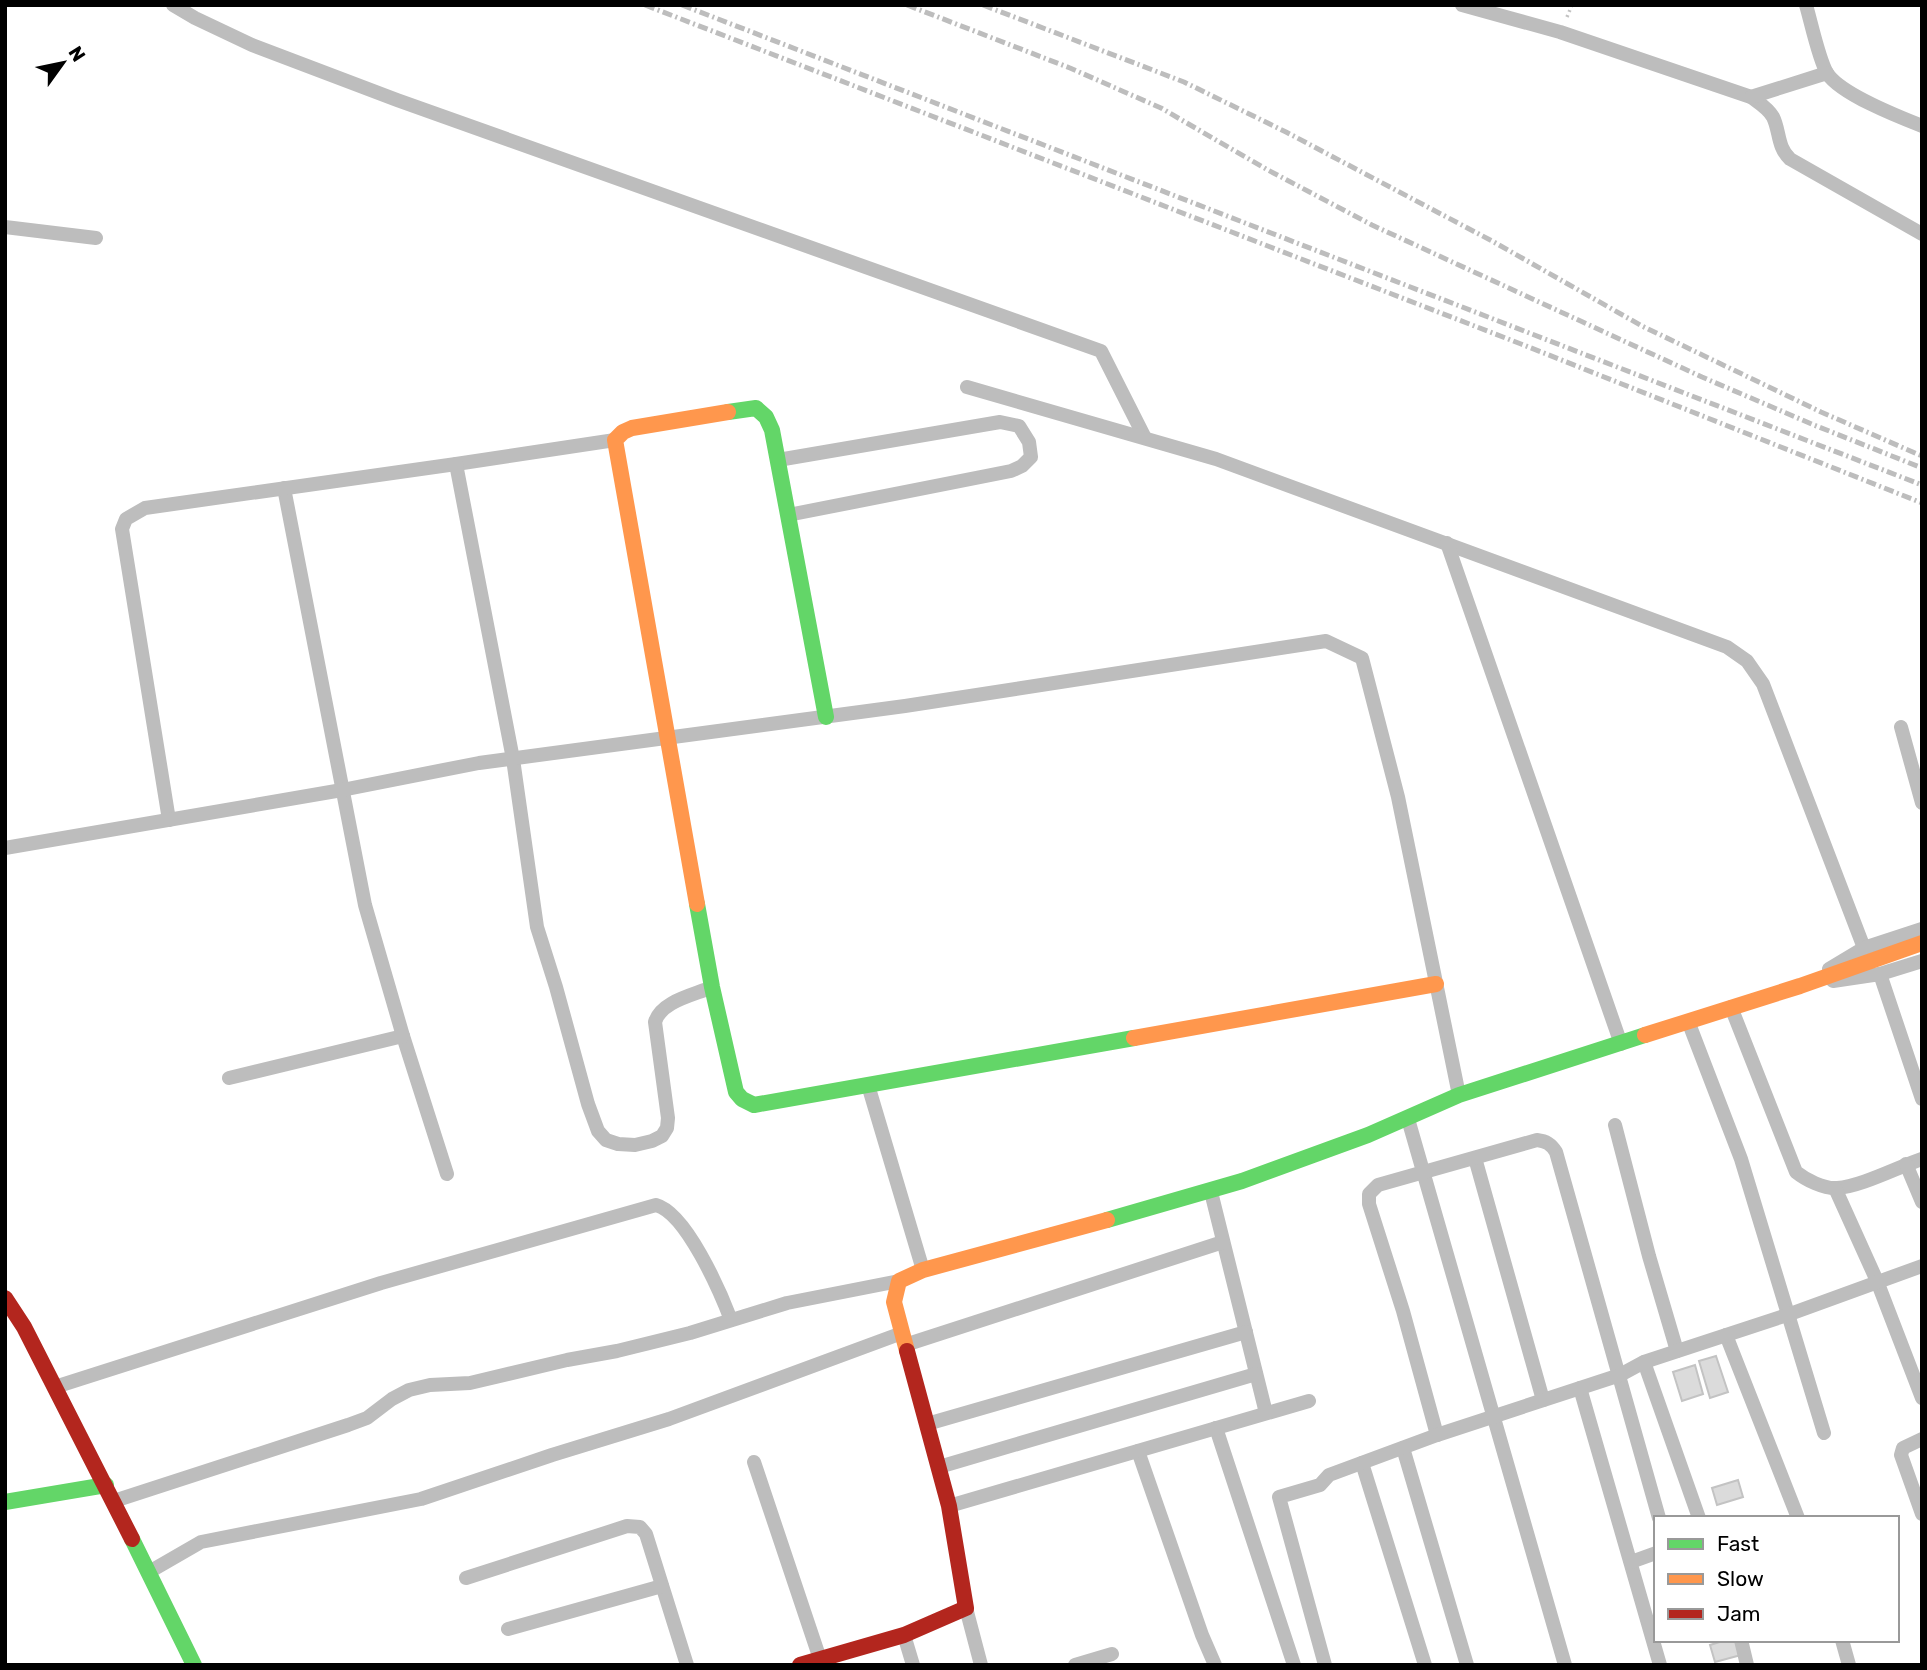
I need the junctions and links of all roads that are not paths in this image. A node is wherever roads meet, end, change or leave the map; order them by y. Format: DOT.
graph roads {
  1 [pos="173,5"];
  2 [pos="1462,5"];
  3 [pos="1805,5"];
  4 [pos="1827,73"];
  5 [pos="1751,97"];
  6 [pos="1922,126"];
  7 [pos="5,227"];
  8 [pos="1922,234"];
  9 [pos="96,238"];
  10 [pos="967,387"];
  11 [pos="1145,438"];
  12 [pos="615,440"];
  13 [pos="778,460"];
  14 [pos="456,464"];
  15 [pos="284,488"];
  16 [pos="788,515"];
  17 [pos="1447,543"];
  18 [pos="826,717"];
  19 [pos="1900,727"];
  20 [pos="667,738"];
  21 [pos="513,759"];
  22 [pos="342,790"];
  23 [pos="1922,803"];
  24 [pos="169,820"];
  25 [pos="5,848"];
  26 [pos="1922,929"];
  27 [pos="1922,943"];
  28 [pos="1864,948"];
  29 [pos="1922,961"];
  30 [pos="1880,974"];
  31 [pos="1436,984"];
  32 [pos="1800,986"];
  33 [pos="712,987"];
  34 [pos="1731,1007"];
  35 [pos="1688,1021"];
  36 [pos="403,1036"];
  37 [pos="1621,1044"];
  38 [pos="229,1078"];
  39 [pos="868,1085"];
  40 [pos="1459,1095"];
  41 [pos="1922,1098"];
  42 [pos="1408,1119"];
  43 [pos="1615,1125"];
  44 [pos="1475,1158"];
  45 [pos="1922,1159"];
  46 [pos="1906,1164"];
  47 [pos="1423,1172"];
  48 [pos="447,1174"];
  49 [pos="1835,1188"];
  50 [pos="1211,1192"];
  51 [pos="1922,1202"];
  52 [pos="1223,1242"];
  53 [pos="1922,1266"];
  54 [pos="923,1270"];
  55 [pos="899,1281"];
  56 [pos="1877,1281"];
  57 [pos="5,1298"];
  58 [pos="1790,1314"];
  59 [pos="732,1320"];
  60 [pos="1245,1332"];
  61 [pos="1726,1335"];
  62 [pos="904,1339"];
  63 [pos="1677,1351"];
  64 [pos="1644,1362"];
  65 [pos="1256,1374"];
  66 [pos="1620,1375"];
  67 [pos="55,1387"];
  68 [pos="1580,1388"];
  69 [pos="1922,1398"];
  70 [pos="1543,1400"];
  71 [pos="1309,1401"];
  72 [pos="1266,1413"];
  73 [pos="1493,1416"];
  74 [pos="927,1424"];
  75 [pos="1216,1428"];
  76 [pos="1824,1433"];
  77 [pos="1437,1435"];
  78 [pos="1922,1439"];
  79 [pos="1403,1448"];
  80 [pos="1138,1451"];
  81 [pos="754,1462"];
  82 [pos="1362,1463"];
  83 [pos="939,1467"];
  84 [pos="106,1485"];
  85 [pos="114,1501"];
  86 [pos="5,1502"];
  87 [pos="950,1506"];
  88 [pos="1922,1514"];
  89 [pos="1658,1516"];
  90 [pos="1698,1516"];
  91 [pos="1797,1516"];
  92 [pos="1654,1554"];
  93 [pos="1631,1562"];
  94 [pos="149,1572"];
  95 [pos="466,1578"];
  96 [pos="662,1586"];
  97 [pos="966,1608"];
  98 [pos="508,1629"];
  99 [pos="904,1635"];
  100 [pos="1741,1642"];
  101 [pos="1843,1642"];
  102 [pos="1112,1654"];
  103 [pos="820,1659"];
  104 [pos="194,1665"];
  105 [pos="687,1665"];
  106 [pos="800,1665"];
  107 [pos="913,1665"];
  108 [pos="981,1665"];
  109 [pos="1075,1665"];
  110 [pos="1215,1665"];
  111 [pos="1294,1665"];
  112 [pos="1325,1665"];
  113 [pos="1425,1665"];
  114 [pos="1467,1665"];
  115 [pos="1565,1665"];
  116 [pos="1660,1665"];
  117 [pos="1747,1665"];
  118 [pos="1849,1665"];
  1 -- 11 [label="street"];
  2 -- 5 [label="street"];
  3 -- 4 [label="street"];
  4 -- 5 [label="street"];
  4 -- 6 [label="street"];
  5 -- 8 [label="street"];
  7 -- 9 [label="street"];
  10 -- 11 [label="street"];
  11 -- 17 [label="street"];
  12 -- 13 [label="street"];
  12 -- 14 [label="street"];
  12 -- 20 [label="street"];
  13 -- 16 [label="street"];
  13 -- 16 [label="street"];
  14 -- 15 [label="street"];
  14 -- 21 [label="street"];
  15 -- 22 [label="street"];
  15 -- 24 [label="street"];
  16 -- 18 [label="street"];
  17 -- 28 [label="street"];
  17 -- 37 [label="street"];
  18 -- 20 [label="street"];
  18 -- 31 [label="street"];
  19 -- 23 [label="street"];
  20 -- 21 [label="street"];
  20 -- 33 [label="street"];
  21 -- 22 [label="street"];
  21 -- 33 [label="street"];
  22 -- 24 [label="street"];
  22 -- 36 [label="street"];
  24 -- 25 [label="street"];
  26 -- 28 [label="street"];
  27 -- 32 [label="street"];
  28 -- 32 [label="street"];
  29 -- 30 [label="street"];
  30 -- 32 [label="street"];
  30 -- 41 [label="street"];
  31 -- 39 [label="street"];
  31 -- 40 [label="street"];
  32 -- 34 [label="street"];
  33 -- 39 [label="street"];
  34 -- 35 [label="street"];
  34 -- 49 [label="street"];
  35 -- 37 [label="street"];
  35 -- 58 [label="street"];
  36 -- 38 [label="street"];
  36 -- 48 [label="street"];
  37 -- 40 [label="street"];
  39 -- 54 [label="street"];
  40 -- 42 [label="street"];
  42 -- 47 [label="street"];
  42 -- 50 [label="street"];
  43 -- 63 [label="street"];
  44 -- 47 [label="street"];
  44 -- 66 [label="street"];
  44 -- 70 [label="street"];
  45 -- 46 [label="street"];
  46 -- 49 [label="street"];
  46 -- 51 [label="street"];
  47 -- 73 [label="street"];
  47 -- 77 [label="street"];
  49 -- 56 [label="street"];
  50 -- 52 [label="street"];
  50 -- 54 [label="street"];
  52 -- 60 [label="street"];
  52 -- 62 [label="street"];
  53 -- 56 [label="street"];
  54 -- 55 [label="street"];
  55 -- 59 [label="street"];
  55 -- 62 [label="street"];
  56 -- 58 [label="street"];
  56 -- 69 [label="street"];
  57 -- 67 [label="street"];
  58 -- 61 [label="street"];
  58 -- 76 [label="street"];
  59 -- 67 [label="street"];
  59 -- 85 [label="street"];
  60 -- 65 [label="street"];
  60 -- 74 [label="street"];
  61 -- 63 [label="street"];
  61 -- 91 [label="street"];
  62 -- 74 [label="street"];
  62 -- 94 [label="street"];
  63 -- 64 [label="street"];
  64 -- 66 [label="street"];
  64 -- 90 [label="street"];
  65 -- 72 [label="street"];
  65 -- 83 [label="street"];
  66 -- 68 [label="street"];
  66 -- 89 [label="street"];
  67 -- 84 [label="street"];
  68 -- 70 [label="street"];
  68 -- 93 [label="street"];
  70 -- 73 [label="street"];
  71 -- 72 [label="street"];
  72 -- 75 [label="street"];
  73 -- 77 [label="street"];
  73 -- 115 [label="street"];
  74 -- 83 [label="street"];
  75 -- 80 [label="street"];
  75 -- 111 [label="street"];
  77 -- 79 [label="street"];
  78 -- 88 [label="street"];
  79 -- 82 [label="street"];
  79 -- 114 [label="street"];
  80 -- 87 [label="street"];
  80 -- 110 [label="street"];
  81 -- 103 [label="street"];
  82 -- 112 [label="street"];
  82 -- 113 [label="street"];
  83 -- 87 [label="street"];
  84 -- 85 [label="street"];
  84 -- 86 [label="street"];
  85 -- 94 [label="street"];
  87 -- 97 [label="street"];
  92 -- 93 [label="street"];
  93 -- 116 [label="street"];
  94 -- 104 [label="street"];
  95 -- 96 [label="street"];
  96 -- 98 [label="street"];
  96 -- 105 [label="street"];
  97 -- 99 [label="street"];
  97 -- 108 [label="street"];
  99 -- 103 [label="street"];
  99 -- 107 [label="street"];
  100 -- 117 [label="street"];
  101 -- 118 [label="street"];
  102 -- 109 [label="street"];
  103 -- 106 [label="street"];
}
